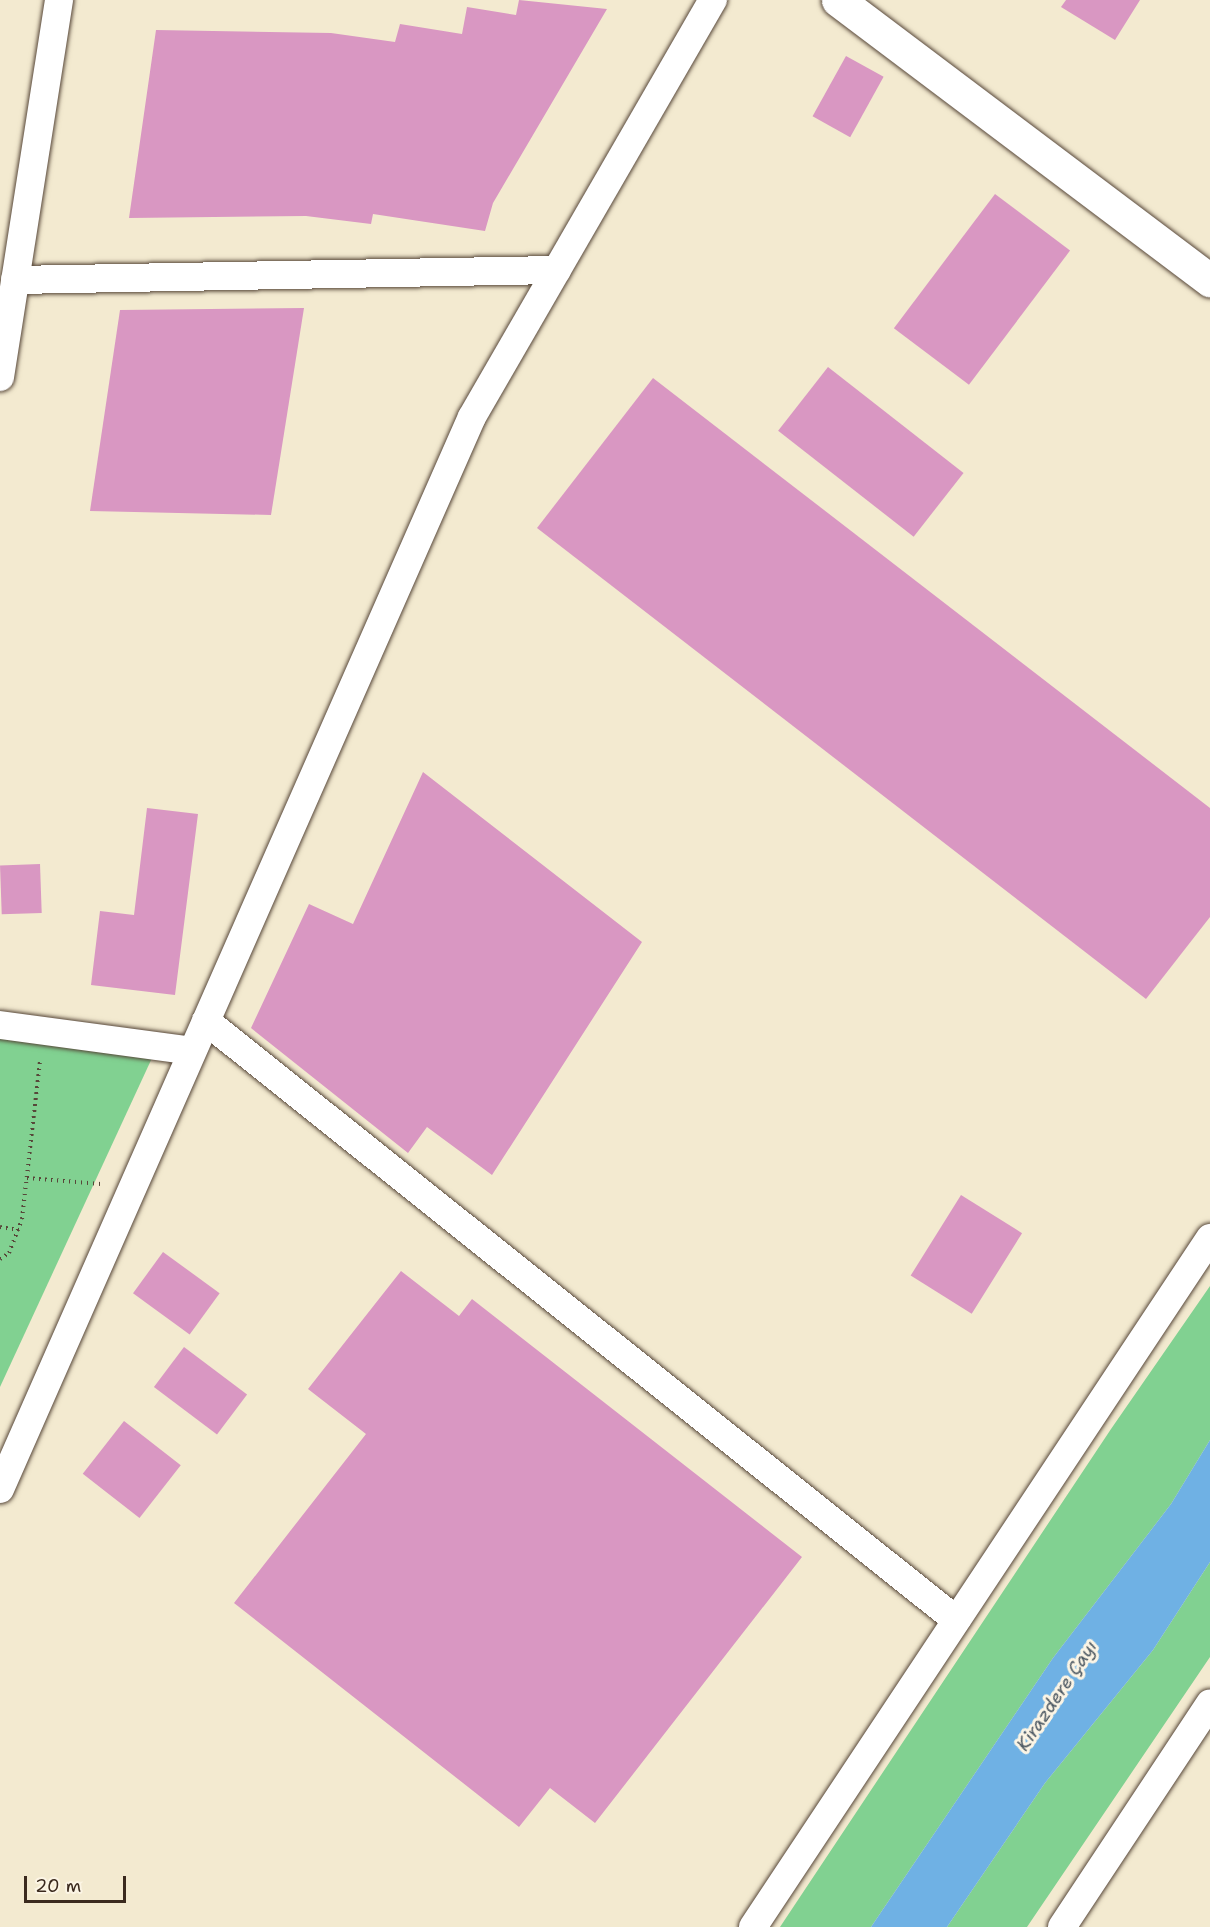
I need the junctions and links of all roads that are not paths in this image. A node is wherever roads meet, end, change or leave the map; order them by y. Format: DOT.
graph roads {
  1 [pos="59,0"];
  2 [pos="713,0"];
  3 [pos="838,0"];
  4 [pos="556,270"];
  5 [pos="15,280"];
  6 [pos="1210,280"];
  7 [pos="0,376"];
  8 [pos="206,1021"];
  9 [pos="0,1025"];
  10 [pos="192,1051"];
  11 [pos="1210,1238"];
  12 [pos="0,1489"];
  13 [pos="956,1620"];
  14 [pos="1210,1703"];
  15 [pos="753,1927"];
  16 [pos="1062,1927"];
  1 -- 5 [label="street"];
  2 -- 4 [label="street"];
  3 -- 6 [label="street"];
  4 -- 5 [label="street"];
  4 -- 8 [label="street"];
  5 -- 7 [label="street"];
  8 -- 10 [label="street"];
  8 -- 13 [label="street"];
  9 -- 10 [label="street"];
  10 -- 12 [label="street"];
  11 -- 13 [label="street"];
  13 -- 15 [label="street"];
  14 -- 16 [label="street"];
}
